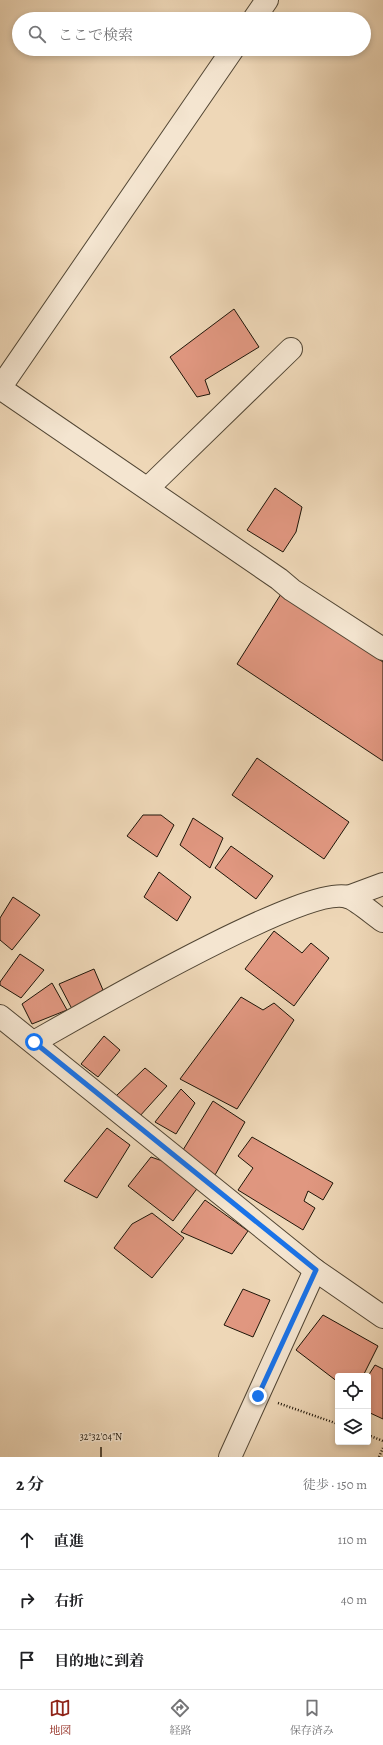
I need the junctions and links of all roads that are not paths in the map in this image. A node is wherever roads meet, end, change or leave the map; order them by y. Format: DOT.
graph roads {
  1 [pos="267,0"];
  2 [pos="259,12"];
  3 [pos="228,56"];
  4 [pos="291,349"];
  5 [pos="0,388"];
  6 [pos="148,488"];
  7 [pos="383,649"];
  8 [pos="383,884"];
  9 [pos="348,897"];
  10 [pos="383,921"];
  11 [pos="0,1016"];
  12 [pos="34,1042"];
  13 [pos="316,1270"];
  14 [pos="383,1317"];
  15 [pos="230,1457"];
  1 -- 2 [label="street"];
  3 -- 5 [label="street"];
  4 -- 6 [label="street"];
  5 -- 6 [label="street"];
  6 -- 7 [label="street"];
  8 -- 9 [label="street"];
  9 -- 10 [label="street"];
  9 -- 12 [label="street"];
  11 -- 12 [label="street"];
  12 -- 13 [label="street"];
  13 -- 14 [label="street"];
  13 -- 15 [label="street"];
}
